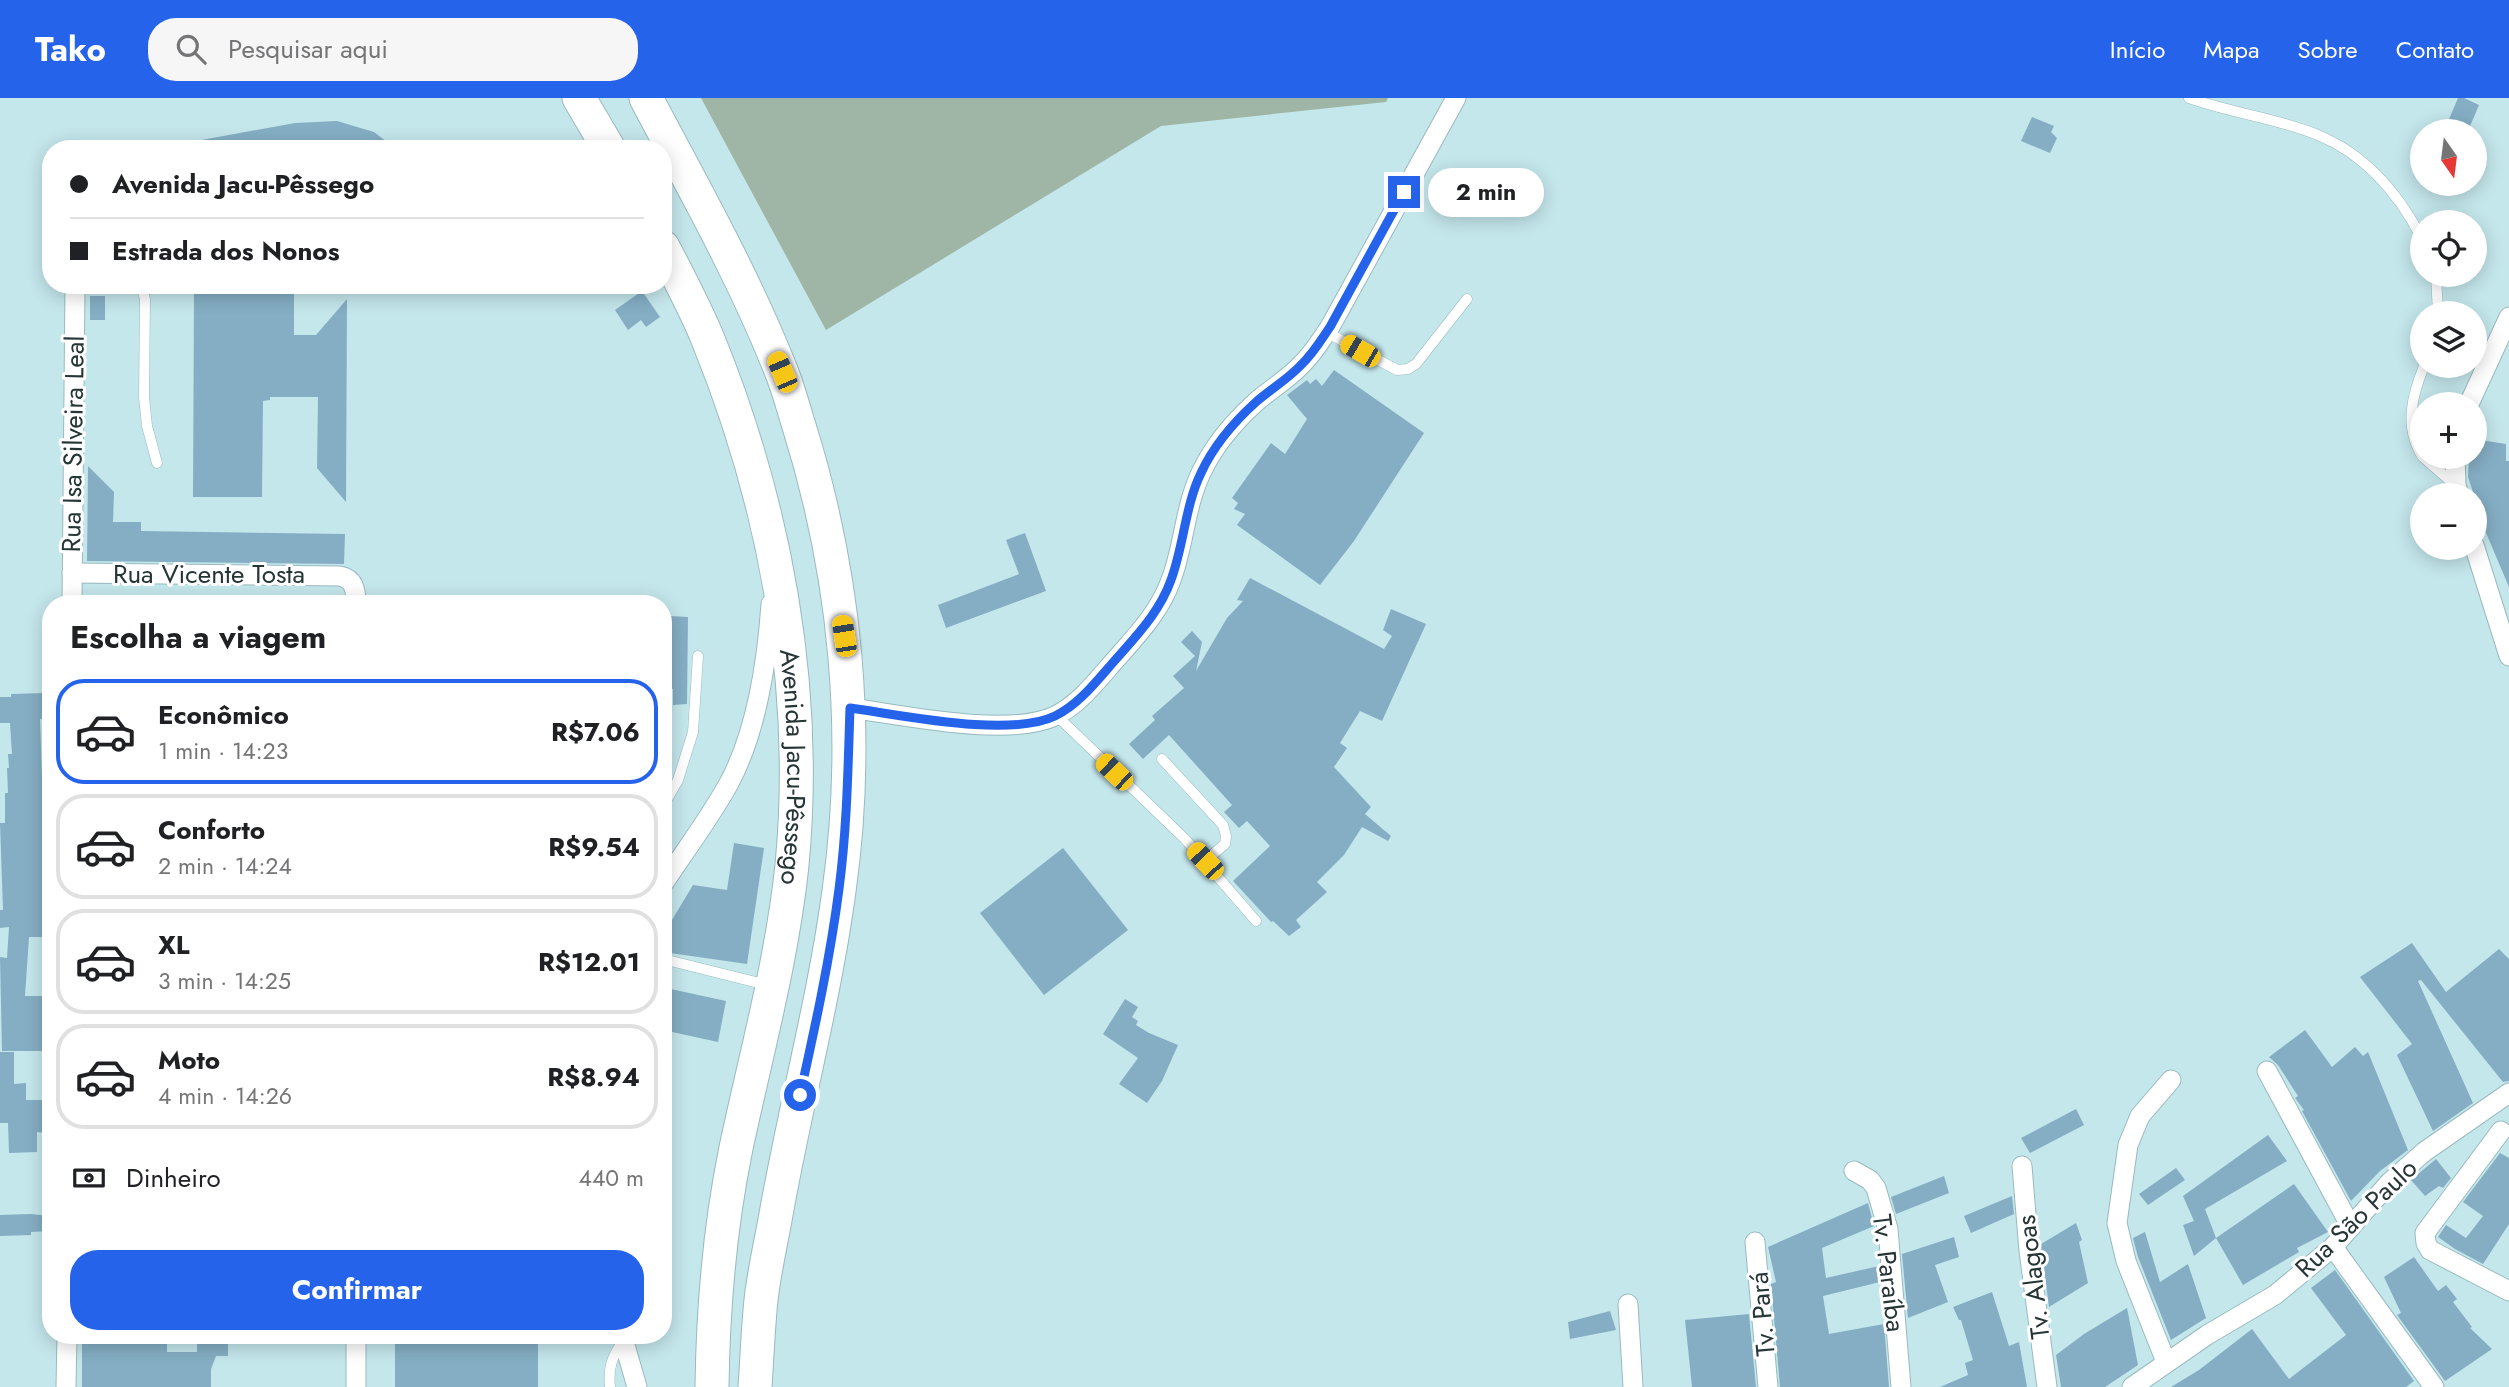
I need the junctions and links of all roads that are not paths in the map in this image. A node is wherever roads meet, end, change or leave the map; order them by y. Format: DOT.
graph roads {
  1 [pos="579,98"];
  2 [pos="646,98"];
  3 [pos="1456,98"];
  4 [pos="2189,98"];
  5 [pos="604,140"];
  6 [pos="668,140"];
  7 [pos="672,147"];
  8 [pos="2410,215"];
  9 [pos="672,265"];
  10 [pos="75,294"];
  11 [pos="144,294"];
  12 [pos="1467,299"];
  13 [pos="2509,317"];
  14 [pos="1326,332"];
  15 [pos="2475,392"];
  16 [pos="157,463"];
  17 [pos="2436,469"];
  18 [pos="2450,483"];
  19 [pos="774,554"];
  20 [pos="2479,560"];
  21 [pos="72,573"];
  22 [pos="72,595"];
  23 [pos="355,595"];
  24 [pos="2509,654"];
  25 [pos="698,656"];
  26 [pos="850,708"];
  27 [pos="1056,715"];
  28 [pos="1162,759"];
  29 [pos="672,790"];
  30 [pos="1205,861"];
  31 [pos="672,870"];
  32 [pos="1256,921"];
  33 [pos="672,961"];
  34 [pos="771,985"];
  35 [pos="2267,1071"];
  36 [pos="2171,1080"];
  37 [pos="2509,1093"];
  38 [pos="2506,1129"];
  39 [pos="2022,1166"];
  40 [pos="1854,1171"];
  41 [pos="2351,1227"];
  42 [pos="1755,1242"];
  43 [pos="2333,1247"];
  44 [pos="2509,1291"];
  45 [pos="1628,1304"];
  46 [pos="67,1344"];
  47 [pos="356,1344"];
  48 [pos="619,1344"];
  49 [pos="624,1344"];
  50 [pos="2166,1362"];
  51 [pos="66,1387"];
  52 [pos="356,1387"];
  53 [pos="610,1387"];
  54 [pos="637,1387"];
  55 [pos="712,1387"];
  56 [pos="755,1387"];
  57 [pos="1633,1387"];
  58 [pos="1768,1387"];
  59 [pos="1901,1387"];
  60 [pos="2047,1387"];
  61 [pos="2132,1387"];
  62 [pos="2434,1387"];
  1 -- 5 [label="highway"];
  2 -- 6 [label="highway, Avenida Jacu-Pêssego"];
  3 -- 14 [label="street"];
  4 -- 8 [label="lane"];
  7 -- 26 [label="highway, Avenida Jacu-Pêssego"];
  9 -- 19 [label="highway, Avenida Jacu-Pêssego"];
  10 -- 21 [label="street, Rua Isa Silveira Leal"];
  11 -- 16 [label="lane"];
  12 -- 14 [label="lane"];
  13 -- 15 [label="street"];
  14 -- 27 [label="street"];
  17 -- 18 [label="lane"];
  19 -- 31 [label="street"];
  19 -- 34 [label="highway, Avenida Jacu-Pêssego"];
  20 -- 24 [label="street"];
  21 -- 22 [label="street, Rua Isa Silveira Leal"];
  21 -- 23 [label="street, Rua Vicente Tosta"];
  25 -- 29 [label="lane"];
  26 -- 27 [label="street"];
  26 -- 56 [label="highway, Avenida Jacu-Pêssego"];
  27 -- 30 [label="lane"];
  28 -- 30 [label="lane"];
  30 -- 32 [label="lane"];
  33 -- 34 [label="lane"];
  34 -- 55 [label="highway, Avenida Jacu-Pêssego"];
  35 -- 41 [label="street"];
  36 -- 50 [label="street"];
  37 -- 41 [label="street, Rua São Paulo"];
  38 -- 44 [label="street"];
  39 -- 60 [label="street, Tv. Alagoas"];
  40 -- 59 [label="street, Tv. Paraíba"];
  41 -- 43 [label="street, Rua São Paulo"];
  42 -- 58 [label="street, Tv. Pará"];
  43 -- 50 [label="street, Rua São Paulo"];
  43 -- 62 [label="street"];
  45 -- 57 [label="street"];
  46 -- 51 [label="street"];
  47 -- 52 [label="street"];
  48 -- 53 [label="lane"];
  49 -- 54 [label="street"];
  50 -- 61 [label="street, Rua São Paulo"];
}
